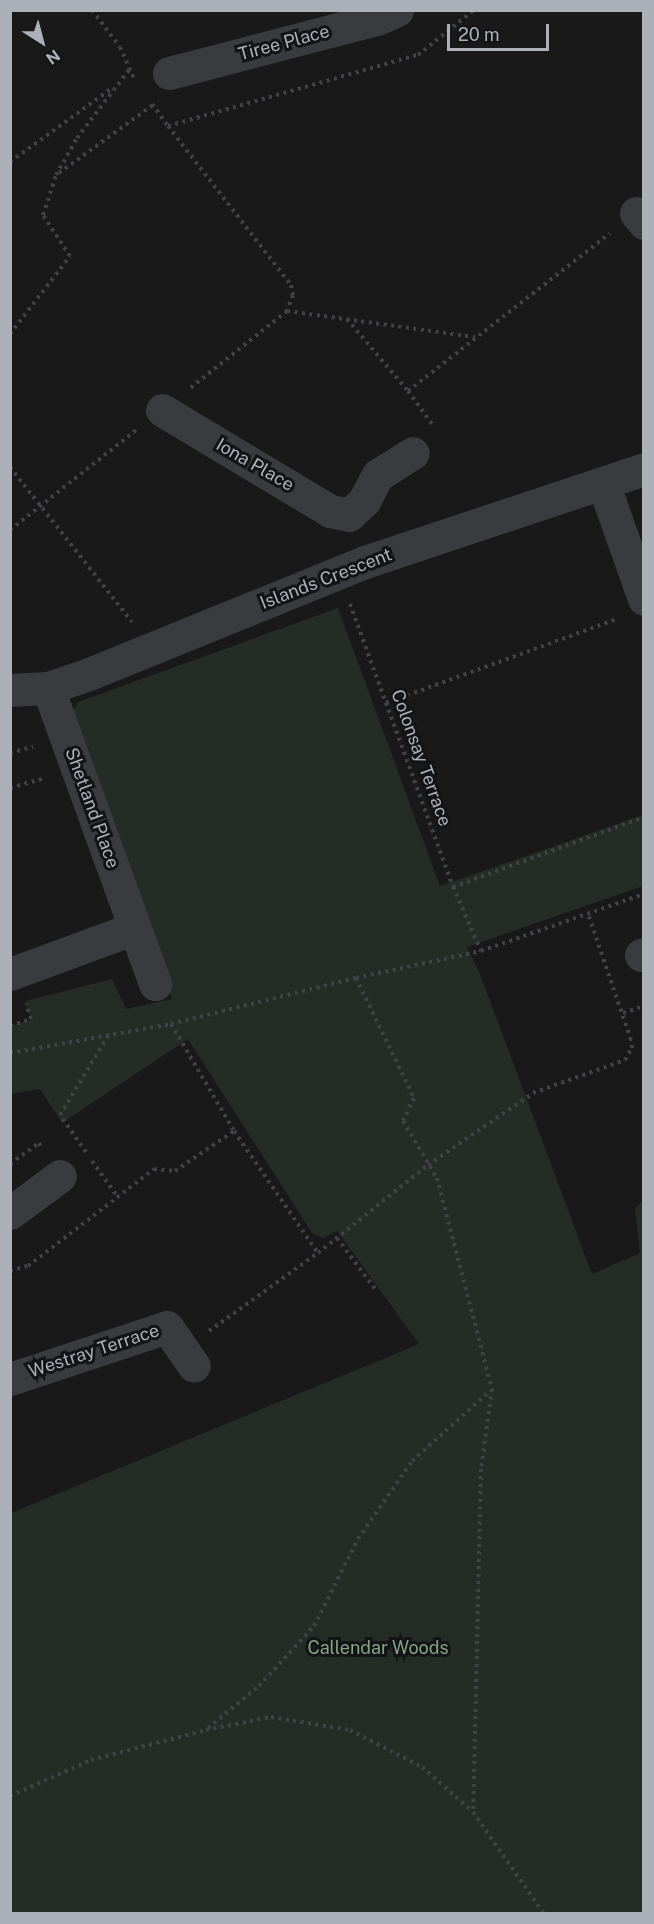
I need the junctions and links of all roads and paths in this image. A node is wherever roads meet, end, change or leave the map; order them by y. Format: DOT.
graph roads {
  1 [pos="92,10"];
  2 [pos="397,10"];
  3 [pos="474,10"];
  4 [pos="169,73"];
  5 [pos="114,87"];
  6 [pos="168,126"];
  7 [pos="10,162"];
  8 [pos="56,175"];
  9 [pos="640,218"];
  10 [pos="287,312"];
  11 [pos="346,318"];
  12 [pos="10,334"];
  13 [pos="475,337"];
  14 [pos="408,391"];
  15 [pos="162,410"];
  16 [pos="432,424"];
  17 [pos="413,453"];
  18 [pos="10,467"];
  19 [pos="644,469"];
  20 [pos="603,483"];
  21 [pos="41,506"];
  22 [pos="349,515"];
  23 [pos="10,530"];
  24 [pos="638,563"];
  25 [pos="352,568"];
  26 [pos="632,608"];
  27 [pos="153,649"];
  28 [pos="48,688"];
  29 [pos="10,690"];
  30 [pos="386,703"];
  31 [pos="56,779"];
  32 [pos="10,788"];
  33 [pos="644,817"];
  34 [pos="453,886"];
  35 [pos="644,894"];
  36 [pos="588,914"];
  37 [pos="135,928"];
  38 [pos="481,951"];
  39 [pos="10,974"];
  40 [pos="356,978"];
  41 [pos="155,984"];
  42 [pos="644,1006"];
  43 [pos="622,1013"];
  44 [pos="171,1024"];
  45 [pos="110,1034"];
  46 [pos="10,1053"];
  47 [pos="234,1131"];
  48 [pos="428,1166"];
  49 [pos="60,1176"];
  50 [pos="117,1196"];
  51 [pos="10,1213"];
  52 [pos="337,1238"];
  53 [pos="318,1253"];
  54 [pos="10,1271"];
  55 [pos="375,1289"];
  56 [pos="189,1358"];
  57 [pos="10,1378"];
  58 [pos="492,1389"];
  59 [pos="206,1730"];
  60 [pos="10,1796"];
  61 [pos="473,1812"];
  62 [pos="544,1914"];
  1 -- 5 [label="path"];
  2 -- 4 [label="street, Tiree Place"];
  3 -- 6 [label="path"];
  5 -- 7 [label="path"];
  5 -- 8 [label="path"];
  6 -- 8 [label="path"];
  6 -- 10 [label="path"];
  8 -- 12 [label="path"];
  9 -- 13 [label="path"];
  10 -- 11 [label="path"];
  10 -- 15 [label="path"];
  11 -- 13 [label="path"];
  11 -- 14 [label="path"];
  13 -- 14 [label="path"];
  14 -- 16 [label="path"];
  15 -- 21 [label="path"];
  15 -- 22 [label="street, Iona Place"];
  17 -- 22 [label="street"];
  18 -- 21 [label="path"];
  19 -- 20 [label="street, Islands Crescent"];
  20 -- 24 [label="street"];
  20 -- 25 [label="street, Islands Crescent"];
  21 -- 23 [label="path"];
  21 -- 27 [label="path"];
  22 -- 25 [label="street"];
  24 -- 26 [label="street"];
  25 -- 27 [label="street, Islands Crescent"];
  25 -- 30 [label="path, Colonsay Terrace"];
  26 -- 30 [label="path"];
  27 -- 28 [label="street, Islands Crescent"];
  28 -- 29 [label="street, Islands Crescent"];
  28 -- 37 [label="street, Shetland Place"];
  30 -- 34 [label="path, Colonsay Terrace"];
  31 -- 32 [label="path"];
  33 -- 34 [label="path"];
  34 -- 38 [label="path, Colonsay Terrace"];
  35 -- 36 [label="path"];
  36 -- 38 [label="path"];
  36 -- 43 [label="path"];
  37 -- 39 [label="street"];
  37 -- 41 [label="street, Shetland Place"];
  38 -- 40 [label="path"];
  40 -- 44 [label="path"];
  40 -- 48 [label="path"];
  42 -- 43 [label="path"];
  43 -- 48 [label="path"];
  44 -- 45 [label="path"];
  44 -- 47 [label="path"];
  45 -- 46 [label="path"];
  45 -- 50 [label="path"];
  47 -- 50 [label="path"];
  47 -- 53 [label="path"];
  48 -- 52 [label="path"];
  48 -- 58 [label="path"];
  49 -- 51 [label="street"];
  50 -- 54 [label="path"];
  52 -- 53 [label="path"];
  52 -- 55 [label="path"];
  53 -- 56 [label="path"];
  56 -- 57 [label="street, Westray Terrace"];
  58 -- 59 [label="path"];
  58 -- 61 [label="path"];
  59 -- 60 [label="path"];
  59 -- 61 [label="path"];
  61 -- 62 [label="path"];
}
